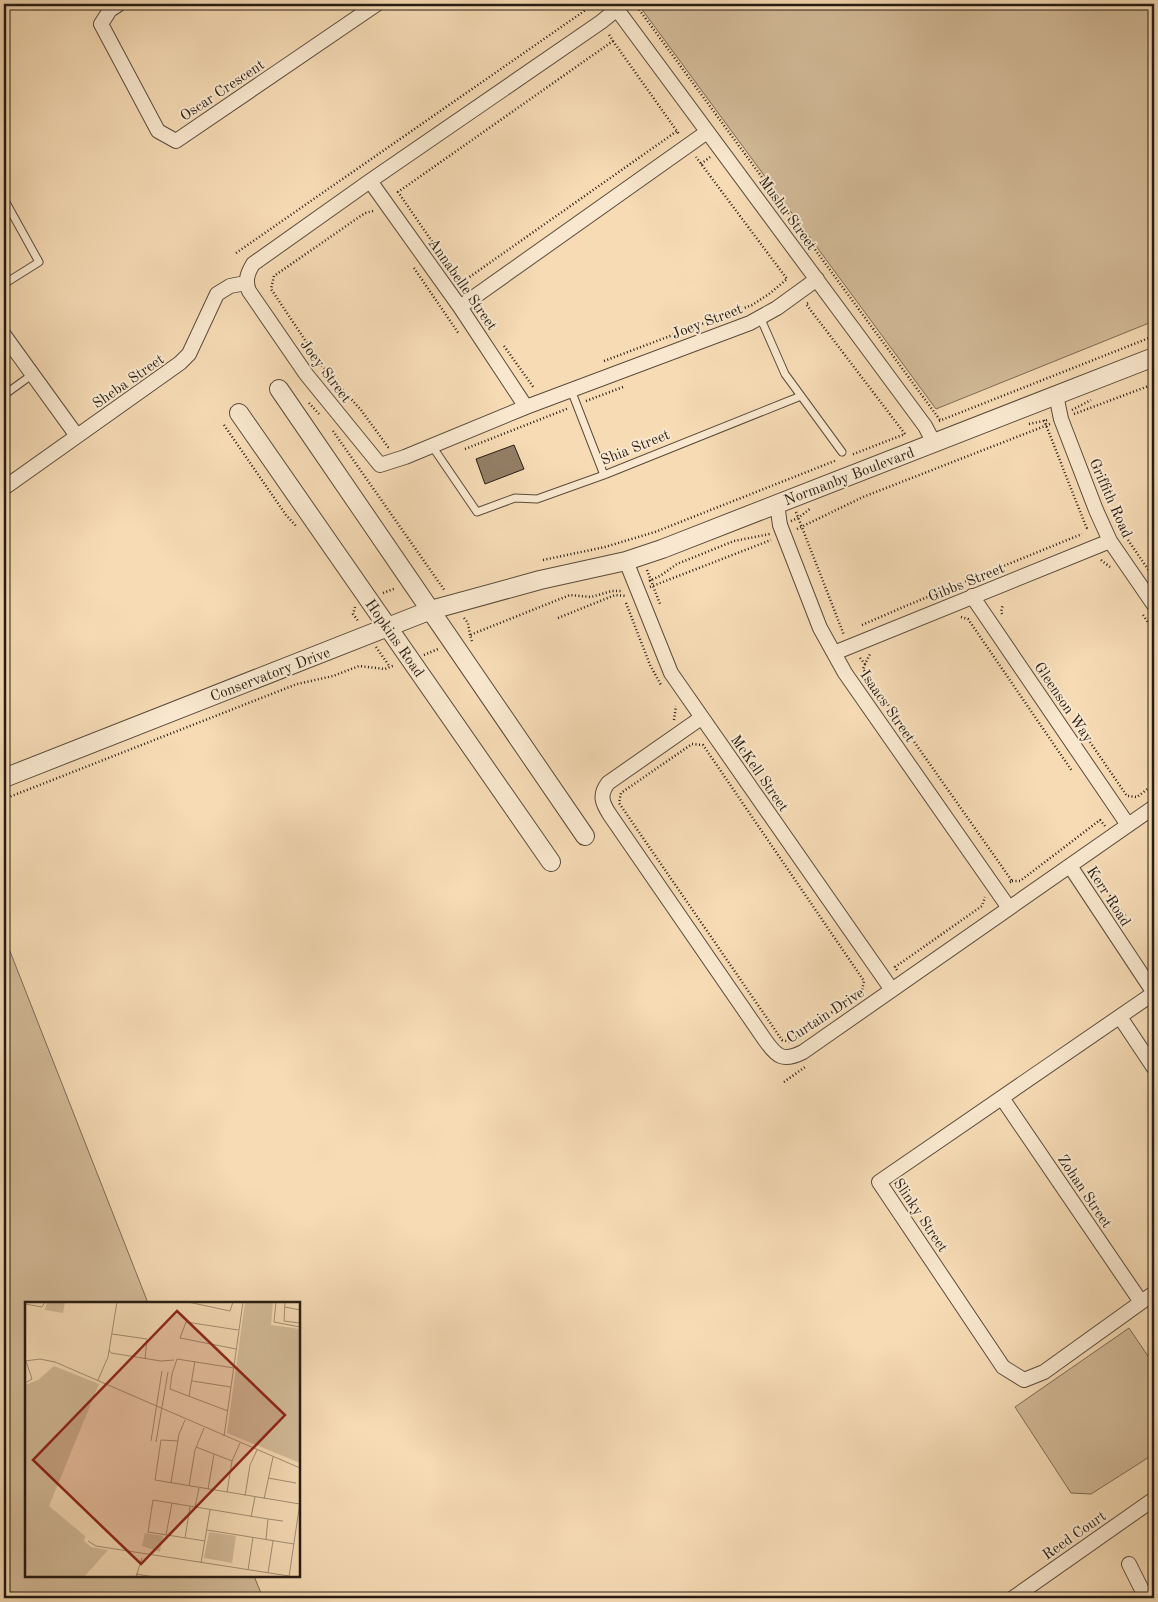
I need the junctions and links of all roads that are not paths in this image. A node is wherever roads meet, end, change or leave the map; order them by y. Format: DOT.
graph roads {
  1 [pos="119,4"];
  2 [pos="376,4"];
  3 [pos="615,6"];
  4 [pos="708,132"];
  5 [pos="370,181"];
  6 [pos="4,199"];
  7 [pos="817,279"];
  8 [pos="246,283"];
  9 [pos="4,284"];
  10 [pos="460,307"];
  11 [pos="760,317"];
  12 [pos="4,335"];
  13 [pos="1154,357"];
  14 [pos="33,374"];
  15 [pos="279,389"];
  16 [pos="571,390"];
  17 [pos="1064,392"];
  18 [pos="4,395"];
  19 [pos="801,396"];
  20 [pos="526,408"];
  21 [pos="239,413"];
  22 [pos="77,436"];
  23 [pos="934,443"];
  24 [pos="432,446"];
  25 [pos="845,454"];
  26 [pos="604,475"];
  27 [pos="4,488"];
  28 [pos="778,504"];
  29 [pos="1110,541"];
  30 [pos="626,561"];
  31 [pos="540,580"];
  32 [pos="972,596"];
  33 [pos="1154,605"];
  34 [pos="431,610"];
  35 [pos="388,628"];
  36 [pos="834,653"];
  37 [pos="701,718"];
  38 [pos="4,778"];
  39 [pos="1154,807"];
  40 [pos="1128,825"];
  41 [pos="585,836"];
  42 [pos="551,862"];
  43 [pos="1070,866"];
  44 [pos="1010,908"];
  45 [pos="892,990"];
  46 [pos="1154,993"];
  47 [pos="1120,1017"];
  48 [pos="1154,1068"];
  49 [pos="1002,1098"];
  50 [pos="1154,1293"];
  51 [pos="1141,1302"];
  52 [pos="1154,1499"];
  53 [pos="1129,1564"];
  54 [pos="1013,1598"];
  55 [pos="1146,1598"];
  1 -- 2 [label="street, Oscar Crescent"];
  3 -- 4 [label="street, Mushu Street"];
  3 -- 5 [label="street"];
  4 -- 7 [label="street, Mushu Street"];
  4 -- 10 [label="street"];
  5 -- 8 [label="street"];
  5 -- 10 [label="street, Annabelle Street"];
  6 -- 9 [label="lane"];
  7 -- 11 [label="street, Joey Street"];
  7 -- 23 [label="street, Mushu Street"];
  8 -- 22 [label="street, Sheba Street"];
  8 -- 24 [label="street, Joey Street"];
  10 -- 20 [label="street, Annabelle Street"];
  11 -- 16 [label="street, Joey Street"];
  11 -- 19 [label="lane"];
  12 -- 14 [label="street"];
  13 -- 17 [label="street, Normanby Boulevard"];
  14 -- 18 [label="lane"];
  14 -- 22 [label="street"];
  15 -- 34 [label="street"];
  16 -- 20 [label="street, Joey Street"];
  16 -- 26 [label="lane"];
  17 -- 23 [label="street, Normanby Boulevard"];
  17 -- 29 [label="street, Griffith Road"];
  19 -- 25 [label="lane"];
  19 -- 26 [label="lane, Shia Street"];
  20 -- 24 [label="street, Joey Street"];
  21 -- 35 [label="street, Hopkins Road"];
  22 -- 27 [label="street, Sheba Street"];
  23 -- 28 [label="street, Normanby Boulevard"];
  24 -- 26 [label="lane, Shia Street"];
  28 -- 30 [label="street, Normanby Boulevard"];
  28 -- 36 [label="street, Isaacs Street"];
  29 -- 32 [label="street, Gibbs Street"];
  29 -- 33 [label="street, Griffith Road"];
  30 -- 31 [label="street, Normanby Boulevard"];
  30 -- 37 [label="street, McKell Street"];
  31 -- 34 [label="street, Conservatory Drive"];
  32 -- 36 [label="street, Gibbs Street"];
  32 -- 40 [label="street, Gleenson Way"];
  34 -- 35 [label="street, Conservatory Drive"];
  34 -- 41 [label="street"];
  35 -- 38 [label="street, Conservatory Drive"];
  35 -- 42 [label="street, Hopkins Road"];
  36 -- 44 [label="street, Isaacs Street"];
  37 -- 45 [label="street, McKell Street"];
  37 -- 45 [label="street, Curtain Drive"];
  39 -- 40 [label="street, Curtain Drive"];
  40 -- 43 [label="street, Curtain Drive"];
  43 -- 44 [label="street, Curtain Drive"];
  43 -- 46 [label="street, Kerr Road"];
  44 -- 45 [label="street, Curtain Drive"];
  46 -- 47 [label="street, Slinky Street"];
  47 -- 48 [label="street"];
  47 -- 49 [label="street, Slinky Street"];
  49 -- 51 [label="street, Zohan Street"];
  49 -- 51 [label="street, Slinky Street"];
  50 -- 51 [label="street, Slinky Street"];
  52 -- 54 [label="street, Reed Court"];
  53 -- 55 [label="street"];
}
